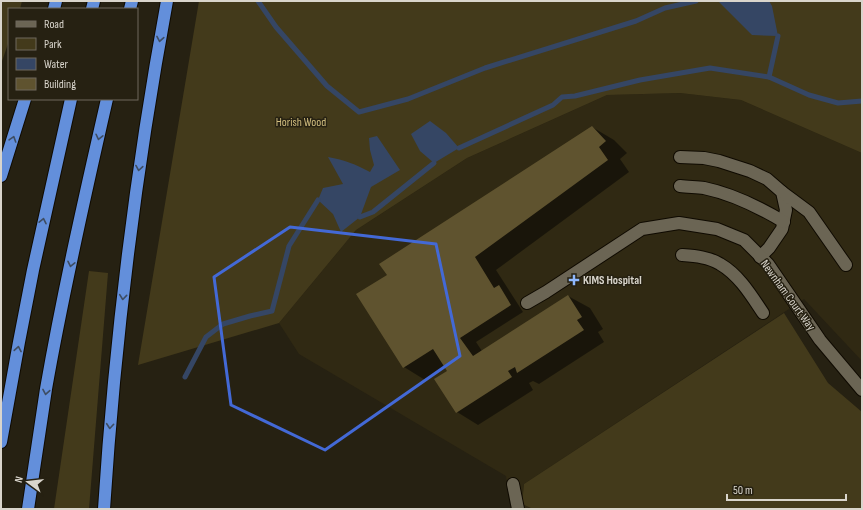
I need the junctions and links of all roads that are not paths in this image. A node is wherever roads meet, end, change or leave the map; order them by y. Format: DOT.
graph roads {
  1 [pos="167,1"];
  2 [pos="25,100"];
  3 [pos="71,100"];
  4 [pos="108,100"];
  5 [pos="680,157"];
  6 [pos="1,176"];
  7 [pos="680,186"];
  8 [pos="782,192"];
  9 [pos="784,222"];
  10 [pos="682,255"];
  11 [pos="760,257"];
  12 [pos="846,266"];
  13 [pos="527,303"];
  14 [pos="763,313"];
  15 [pos="862,390"];
  16 [pos="1,442"];
  17 [pos="513,484"];
  18 [pos="28,509"];
  19 [pos="104,509"];
  20 [pos="518,509"];
  1 -- 19 [label="highway, one-way"];
  6 -- 2 [label="highway, one-way"];
  16 -- 3 [label="highway, one-way"];
  4 -- 18 [label="highway, one-way"];
  5 -- 8 [label="lane"];
  7 -- 9 [label="lane"];
  8 -- 9 [label="lane"];
  8 -- 12 [label="lane"];
  9 -- 11 [label="lane"];
  10 -- 14 [label="lane"];
  11 -- 13 [label="lane, Newnham Court Way"];
  11 -- 15 [label="lane, Newnham Court Way"];
  17 -- 20 [label="lane"];
}
